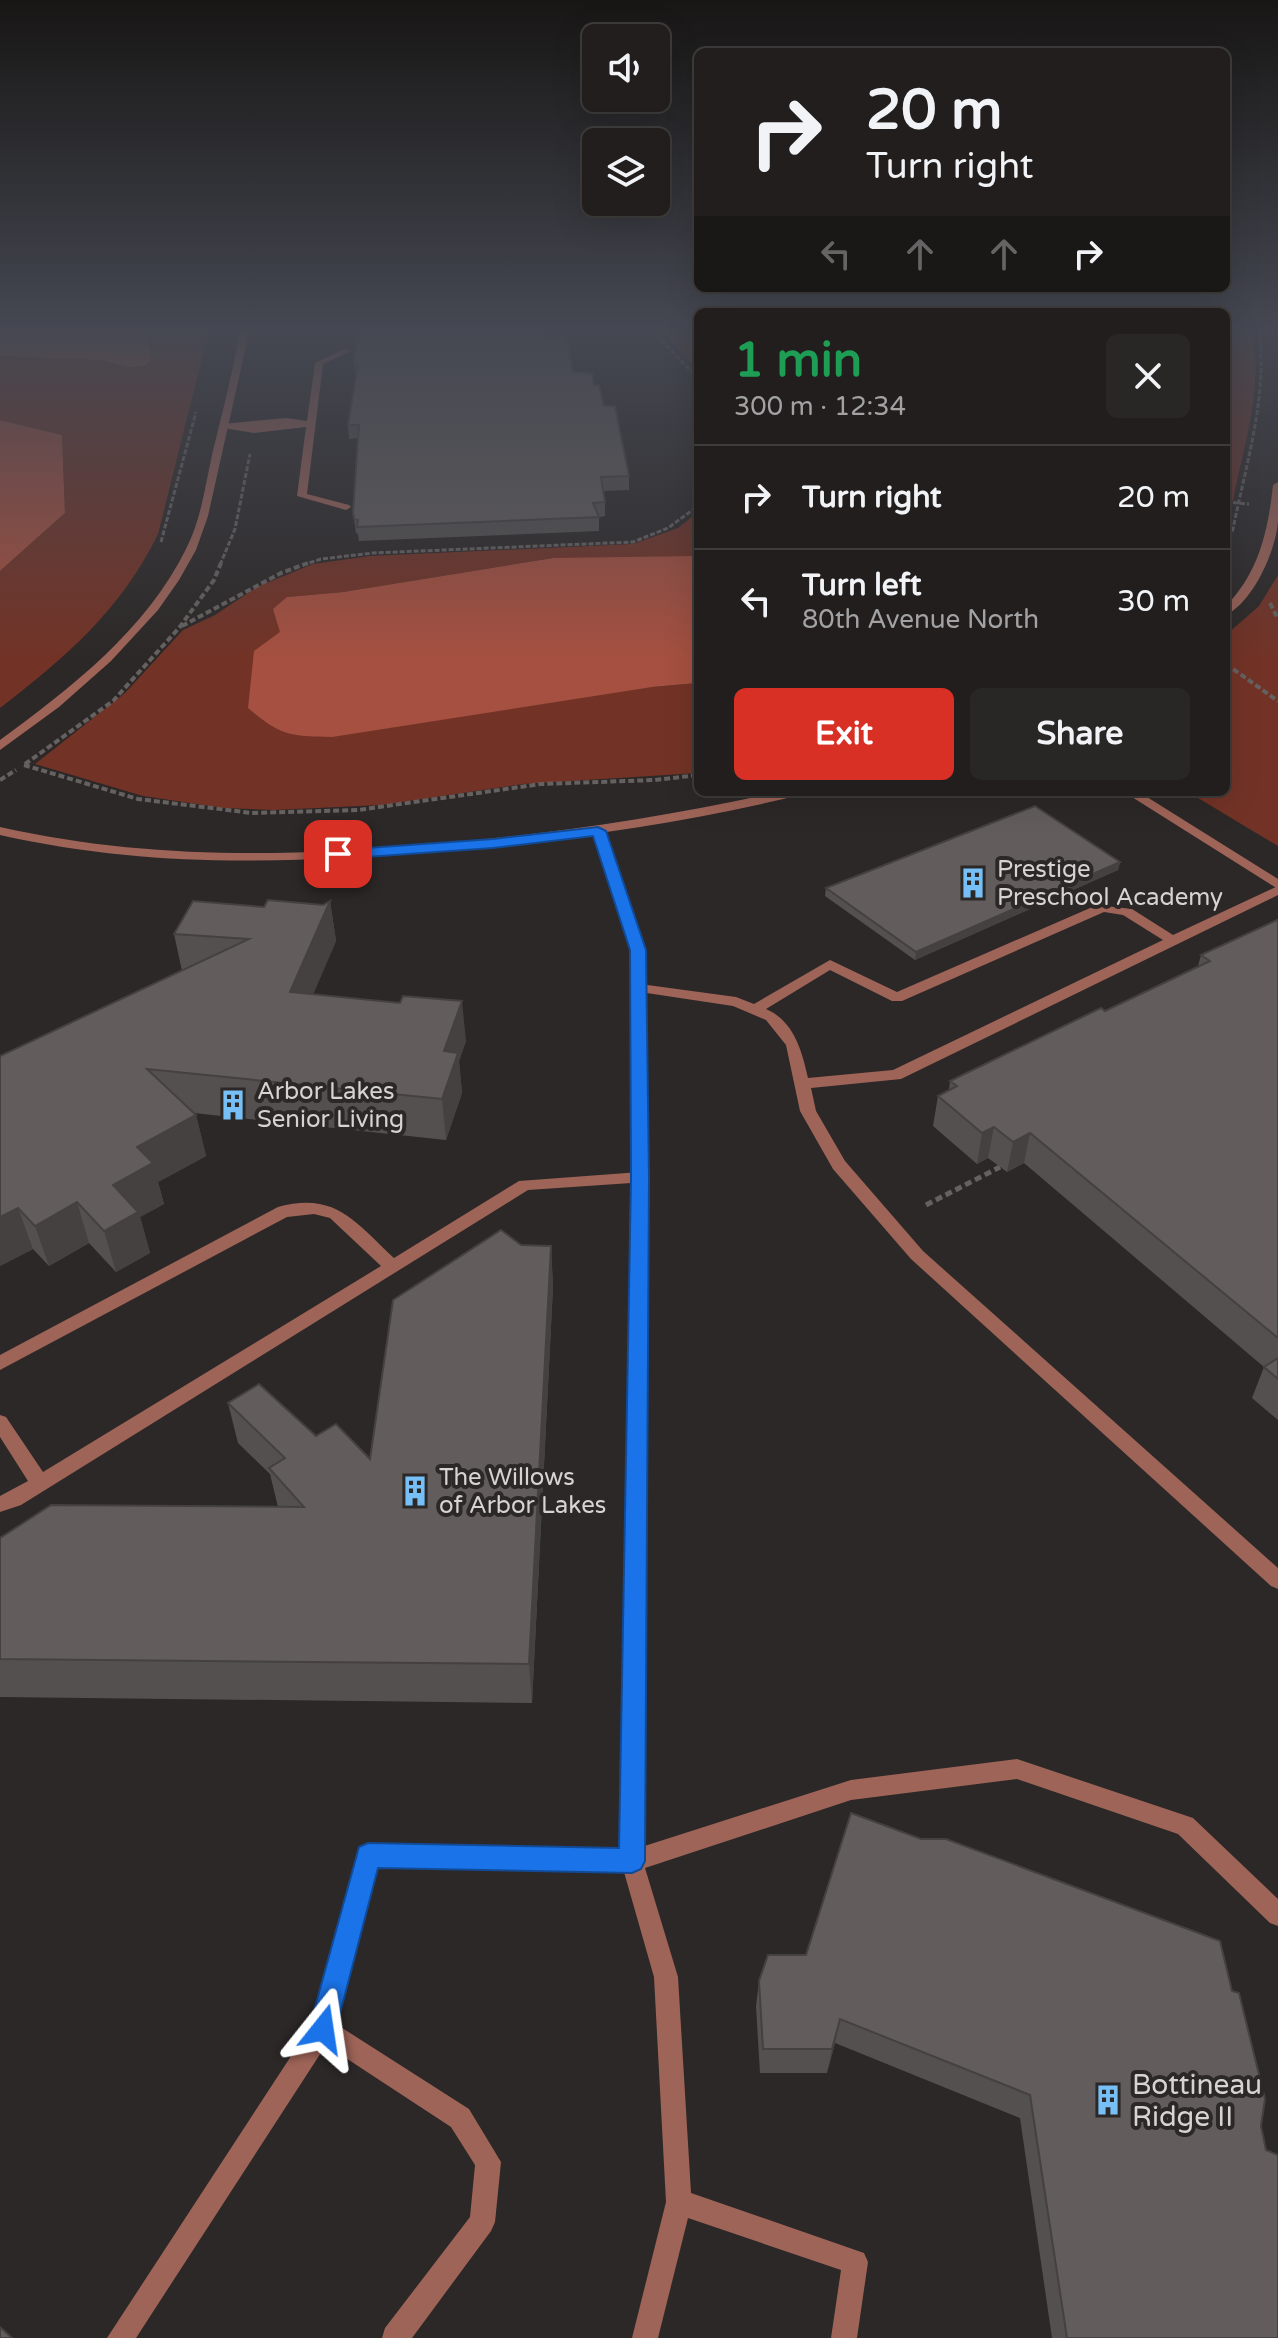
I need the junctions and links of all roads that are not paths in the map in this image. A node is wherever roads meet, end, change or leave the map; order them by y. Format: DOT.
graph roads {
  1 [pos="220,439"];
  2 [pos="308,439"];
  3 [pos="1278,485"];
  4 [pos="346,507"];
  5 [pos="1275,530"];
  6 [pos="1272,550"];
  7 [pos="1230,608"];
  8 [pos="0,746"];
  9 [pos="778,796"];
  10 [pos="1136,796"];
  11 [pos="0,831"];
  12 [pos="598,831"];
  13 [pos="1278,888"];
  14 [pos="1173,941"];
  15 [pos="640,988"];
  16 [pos="755,1010"];
  17 [pos="802,1084"];
  18 [pos="640,1178"];
  19 [pos="393,1267"];
  20 [pos="0,1363"];
  21 [pos="0,1422"];
  22 [pos="40,1483"];
  23 [pos="0,1504"];
  24 [pos="1274,1570"];
  25 [pos="632,1861"];
  26 [pos="1278,1915"];
  27 [pos="323,2029"];
  28 [pos="679,2202"];
  29 [pos="120,2338"];
  30 [pos="395,2338"];
  31 [pos="645,2338"];
  32 [pos="844,2338"];
  1 -- 8 [label="street"];
  2 -- 4 [label="street"];
  3 -- 5 [label="street"];
  5 -- 6 [label="street"];
  6 -- 7 [label="street"];
  9 -- 12 [label="street"];
  10 -- 13 [label="street"];
  11 -- 12 [label="street"];
  12 -- 15 [label="street"];
  13 -- 14 [label="street"];
  14 -- 16 [label="street"];
  14 -- 17 [label="street"];
  15 -- 16 [label="street"];
  15 -- 18 [label="street"];
  16 -- 17 [label="street"];
  17 -- 24 [label="street"];
  18 -- 19 [label="street"];
  18 -- 25 [label="street"];
  19 -- 20 [label="street"];
  19 -- 22 [label="street"];
  21 -- 22 [label="street"];
  22 -- 23 [label="street"];
  25 -- 26 [label="street"];
  25 -- 27 [label="street"];
  25 -- 28 [label="street"];
  27 -- 29 [label="street"];
  27 -- 30 [label="street"];
  28 -- 31 [label="street"];
  28 -- 32 [label="street"];
}
